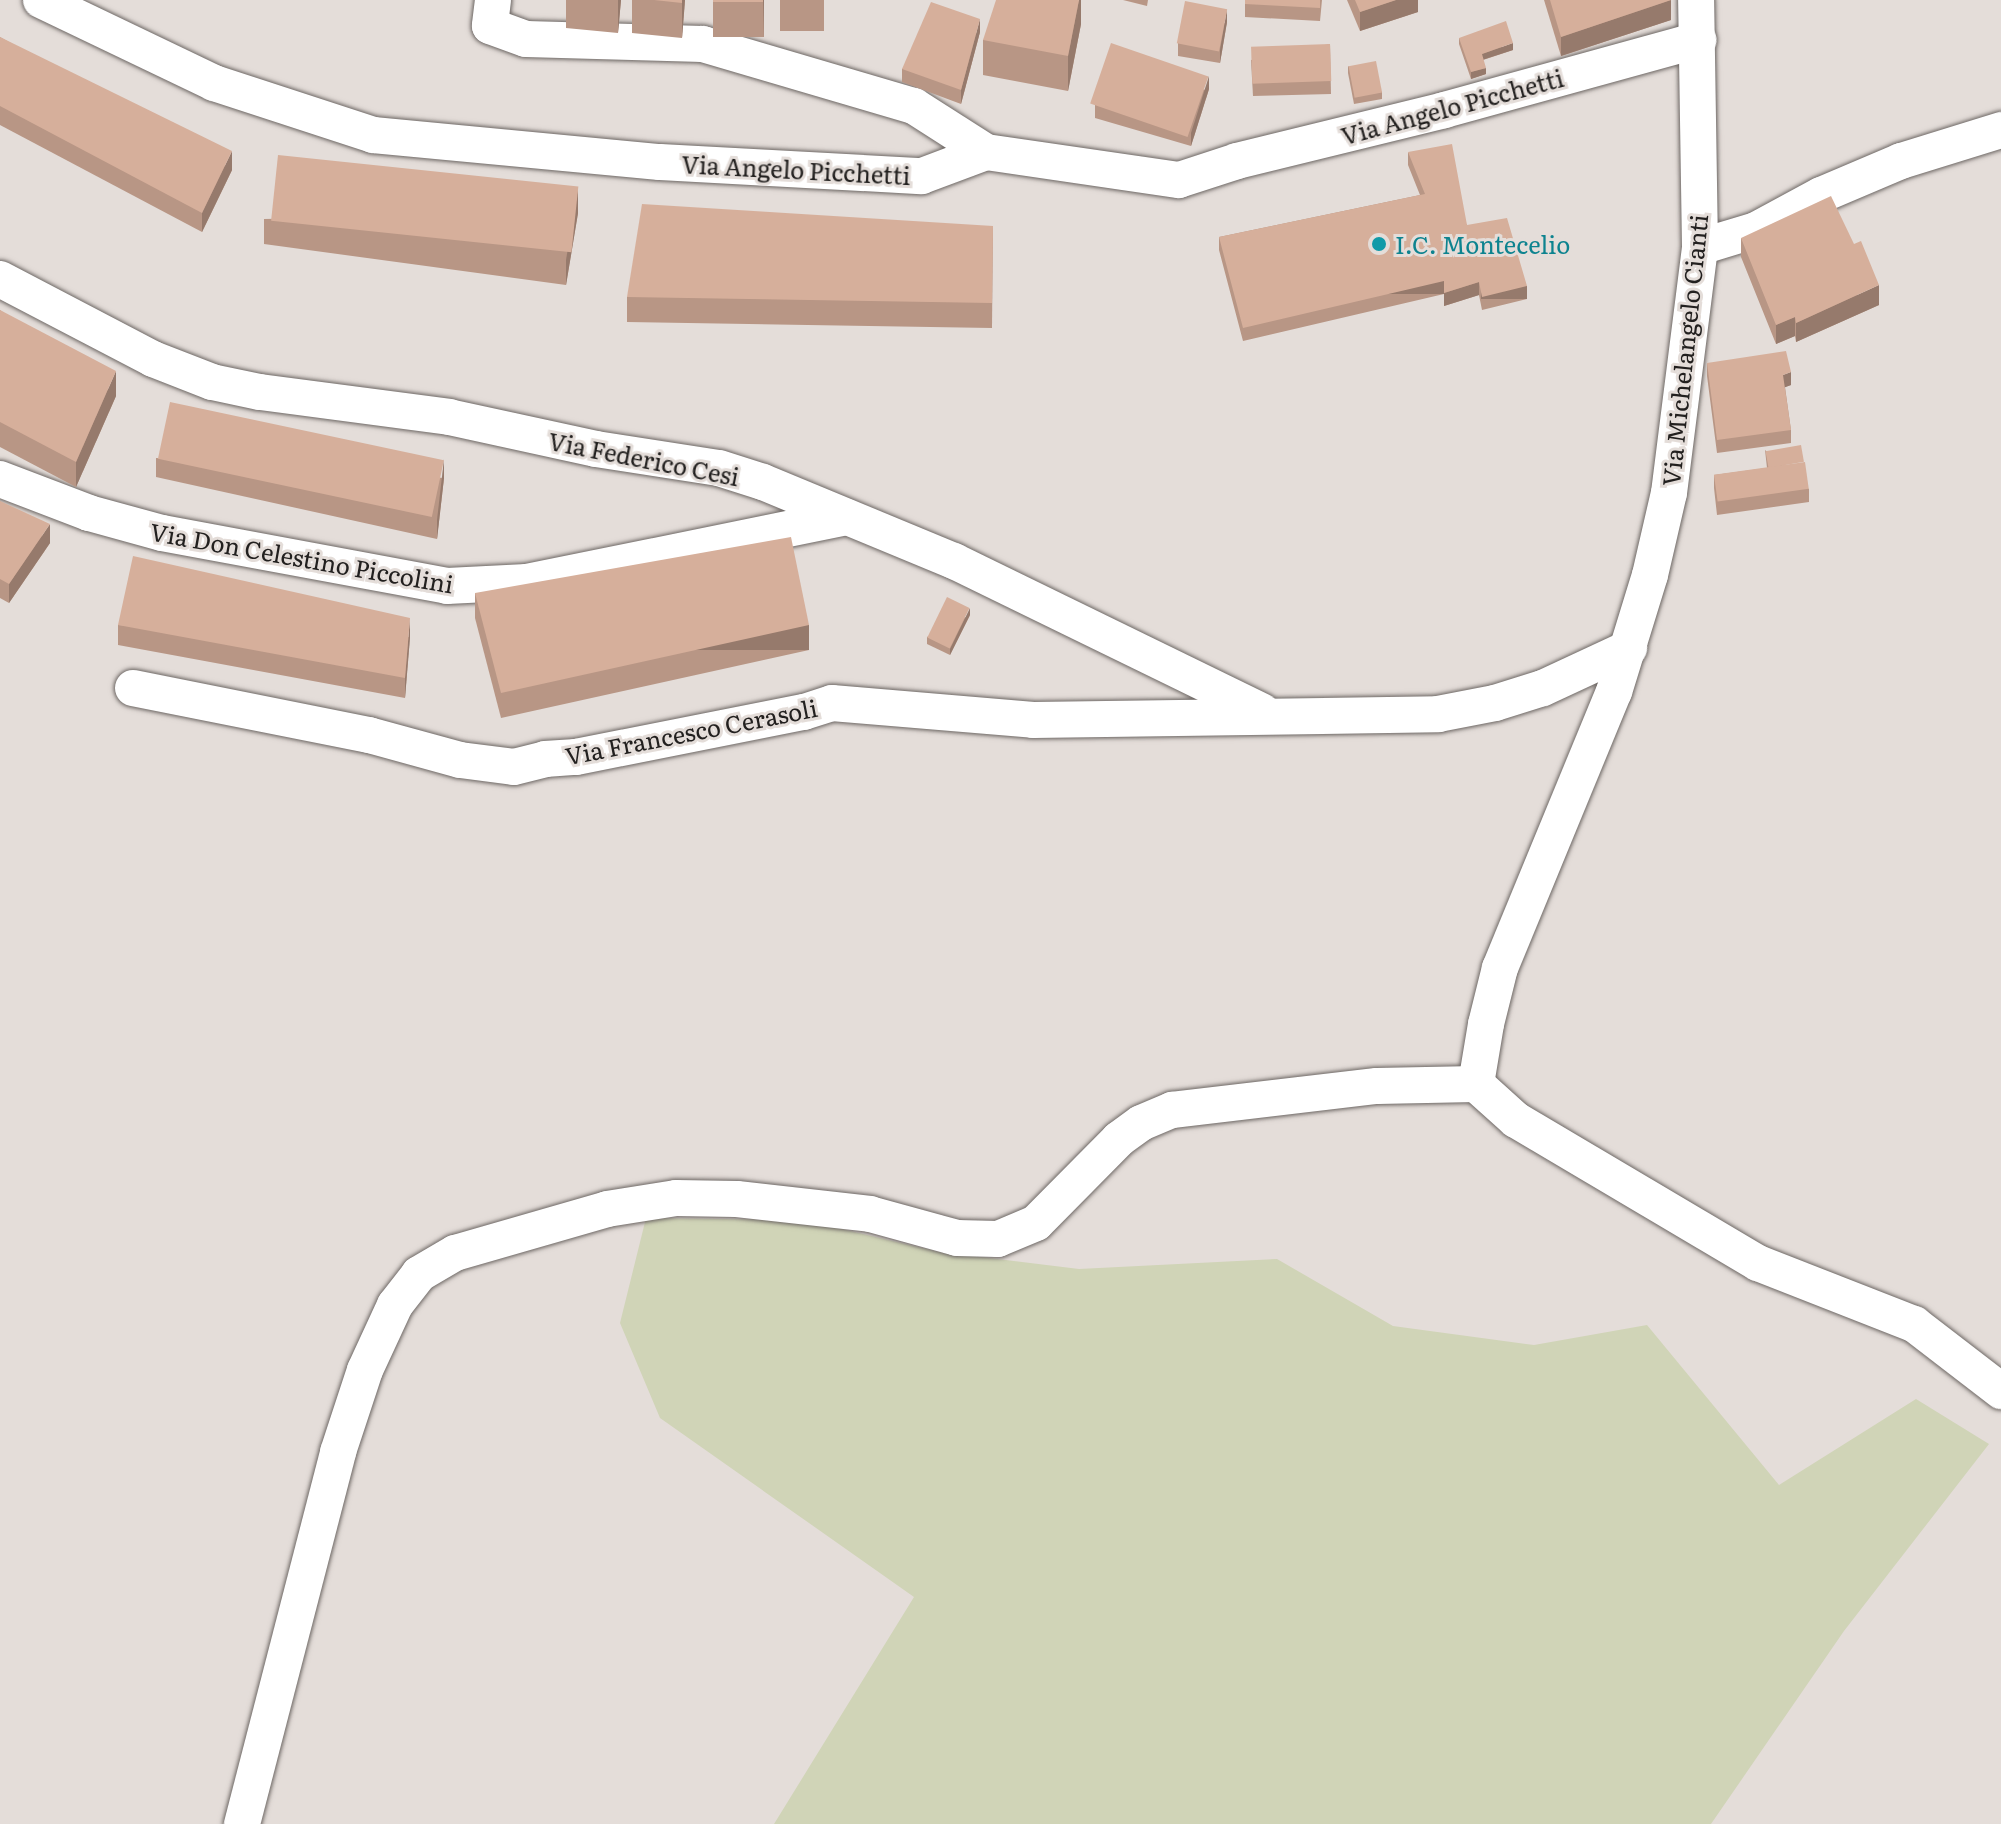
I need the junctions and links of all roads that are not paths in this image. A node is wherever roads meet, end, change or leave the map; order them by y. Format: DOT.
graph roads {
  1 [pos="41,0"];
  2 [pos="493,0"];
  3 [pos="1696,0"];
  4 [pos="1699,40"];
  5 [pos="2001,130"];
  6 [pos="986,152"];
  7 [pos="1700,247"];
  8 [pos="0,279"];
  9 [pos="0,479"];
  10 [pos="846,517"];
  11 [pos="1629,648"];
  12 [pos="133,688"];
  13 [pos="1266,714"];
  14 [pos="1476,1084"];
  15 [pos="2001,1391"];
  16 [pos="242,1824"];
  1 -- 6 [label="street, Via Angelo Picchetti"];
  2 -- 6 [label="street"];
  3 -- 4 [label="street, Via Michelangelo Cianti"];
  4 -- 6 [label="street, Via Angelo Picchetti"];
  4 -- 7 [label="street, Via Michelangelo Cianti"];
  5 -- 7 [label="street"];
  7 -- 11 [label="street, Via Michelangelo Cianti"];
  8 -- 10 [label="street, Via Federico Cesi"];
  9 -- 10 [label="street, Via Don Celestino Piccolini"];
  10 -- 13 [label="street, Via Federico Cesi"];
  11 -- 13 [label="street, Via Francesco Cerasoli"];
  11 -- 14 [label="street, Via Michelangelo Cianti"];
  12 -- 13 [label="street, Via Francesco Cerasoli"];
  14 -- 15 [label="street"];
  14 -- 16 [label="street"];
}
